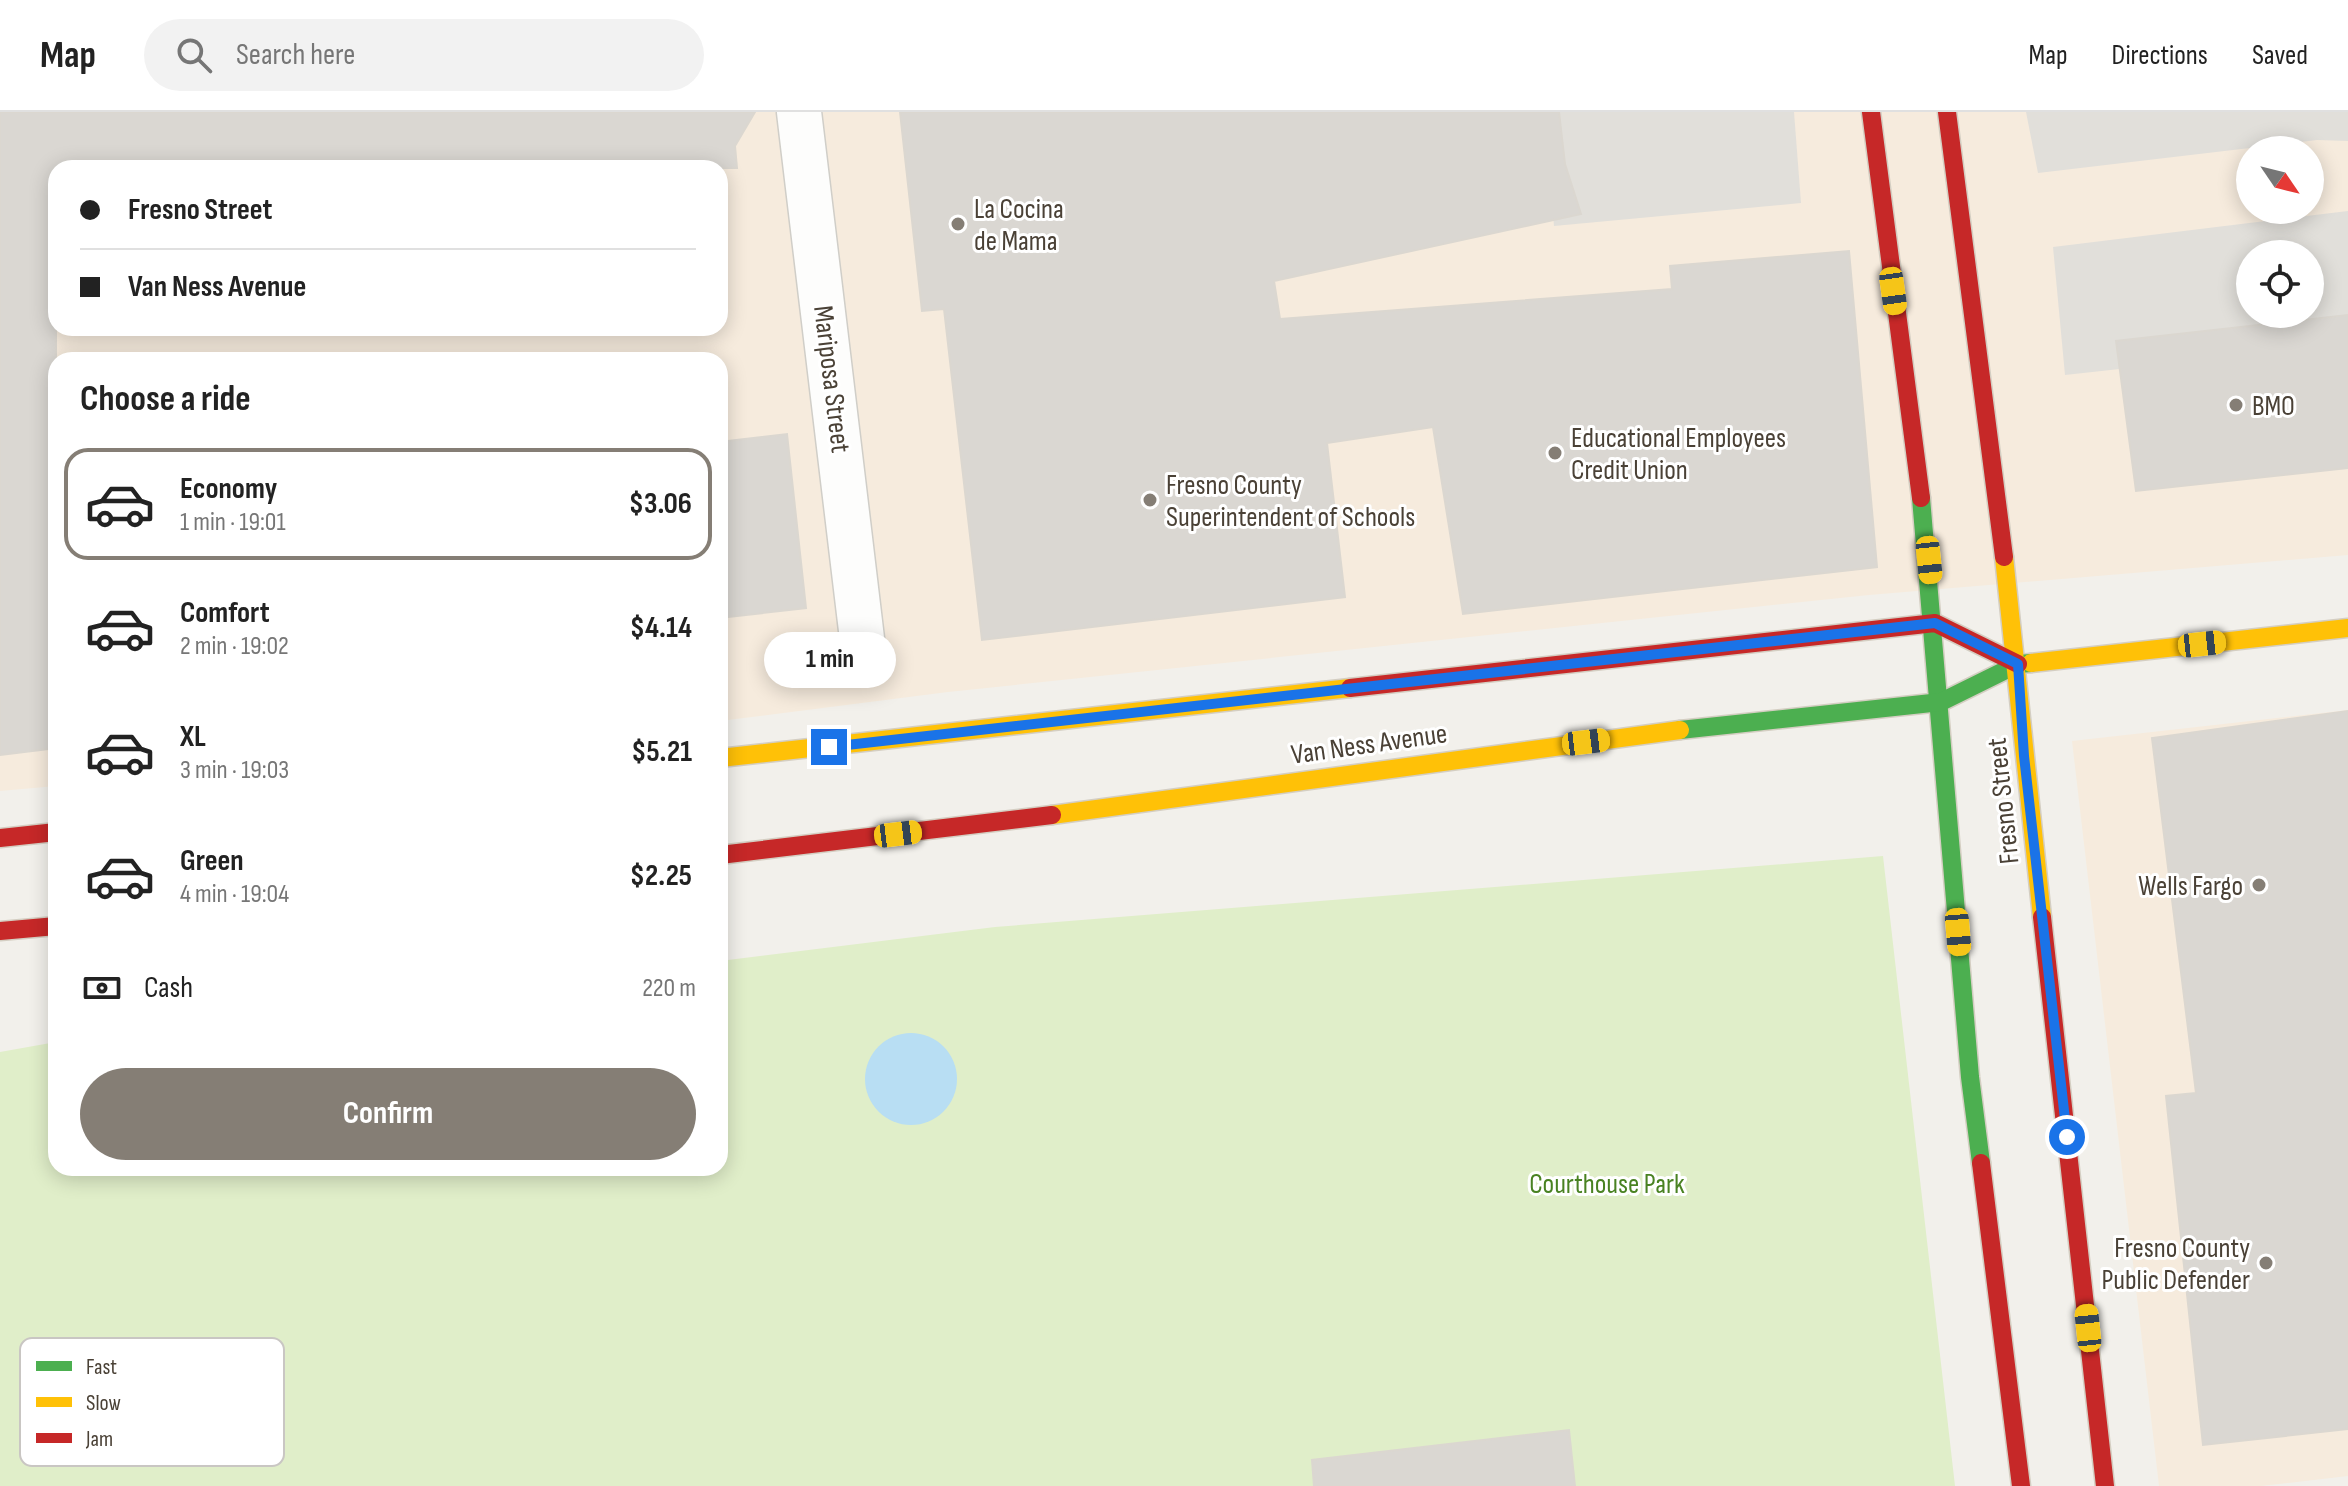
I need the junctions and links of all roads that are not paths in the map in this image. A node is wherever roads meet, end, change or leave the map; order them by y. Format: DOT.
graph roads {
  1 [pos="799,112"];
  2 [pos="1871,112"];
  3 [pos="1947,112"];
  4 [pos="1935,623"];
  5 [pos="2348,628"];
  6 [pos="863,647"];
  7 [pos="2018,664"];
  8 [pos="1941,702"];
  9 [pos="728,757"];
  10 [pos="48,833"];
  11 [pos="0,838"];
  12 [pos="728,854"];
  13 [pos="48,927"];
  14 [pos="0,931"];
  15 [pos="2021,1486"];
  16 [pos="2105,1486"];
  1 -- 6 [label="street, Mariposa Street"];
  2 -- 4 [label="main road, Fresno Street"];
  3 -- 7 [label="main road, Fresno Street"];
  4 -- 7 [label="main road"];
  4 -- 8 [label="main road, Fresno Street"];
  4 -- 9 [label="main road, Van Ness Avenue"];
  5 -- 7 [label="main road, Van Ness Avenue"];
  7 -- 8 [label="main road, Van Ness Avenue"];
  7 -- 16 [label="main road, Fresno Street"];
  8 -- 12 [label="main road, Van Ness Avenue"];
  8 -- 15 [label="main road, Fresno Street"];
  10 -- 11 [label="main road"];
  13 -- 14 [label="main road"];
}
